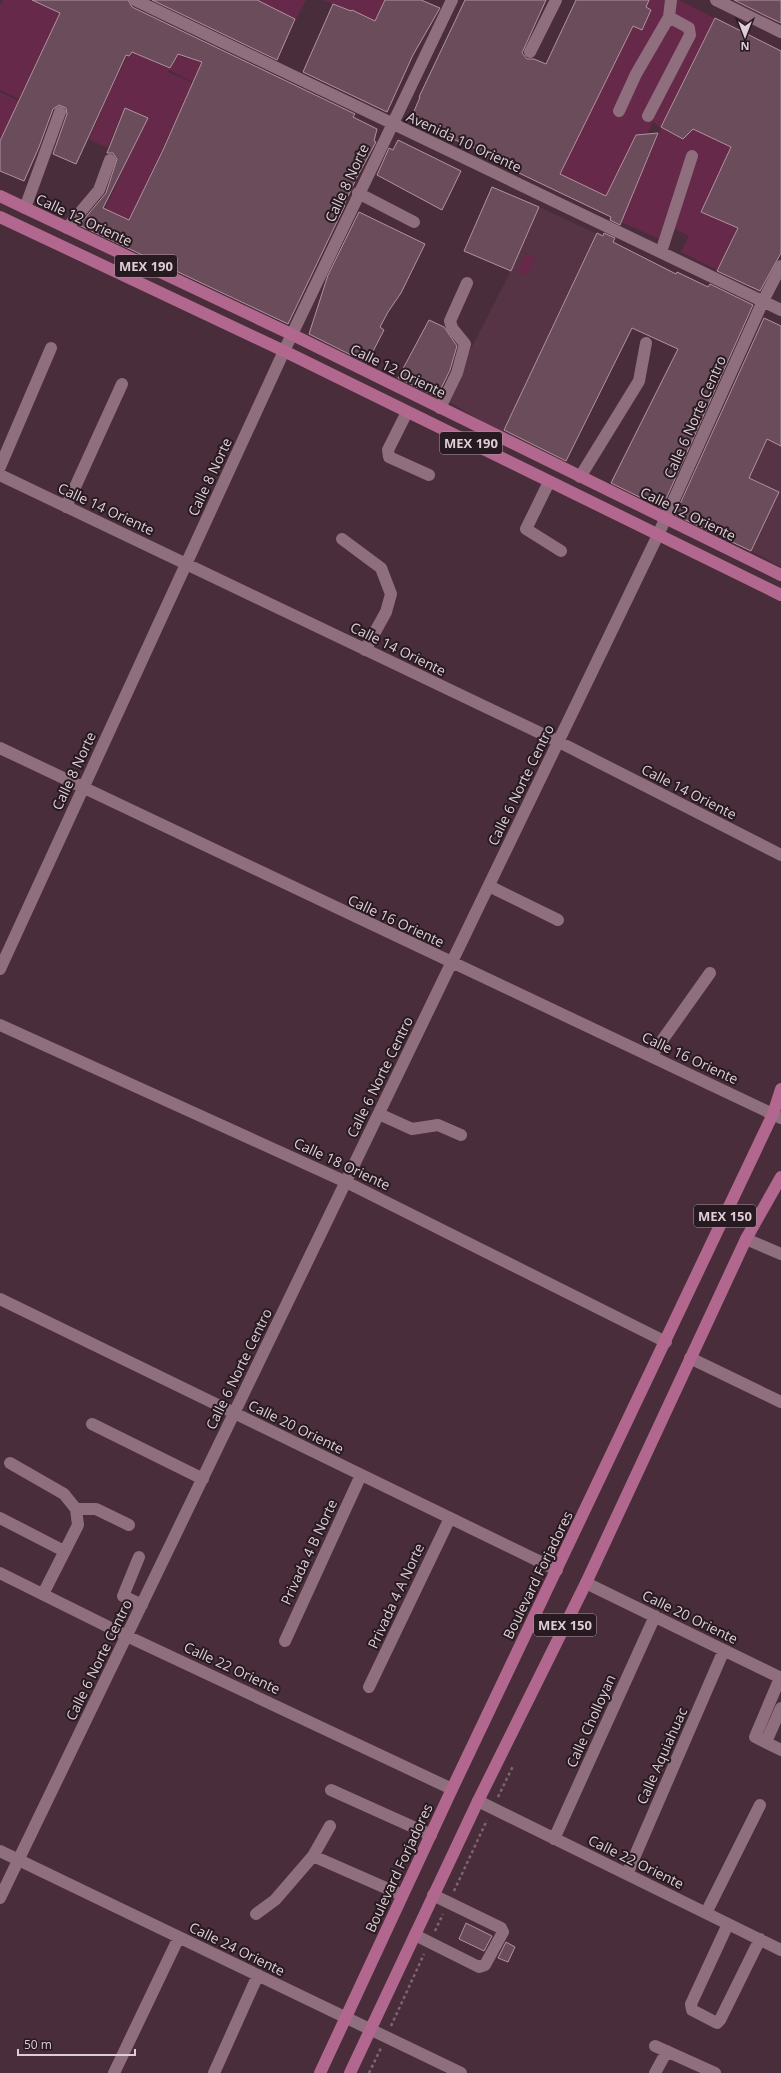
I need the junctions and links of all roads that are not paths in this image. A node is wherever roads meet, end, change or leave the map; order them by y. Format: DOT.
graph roads {
  1 [pos="135,0"];
  2 [pos="452,0"];
  3 [pos="556,0"];
  4 [pos="671,0"];
  5 [pos="716,0"];
  6 [pos="669,17"];
  7 [pos="781,32"];
  8 [pos="530,52"];
  9 [pos="60,112"];
  10 [pos="619,112"];
  11 [pos="648,116"];
  12 [pos="391,125"];
  13 [pos="692,156"];
  14 [pos="110,160"];
  15 [pos="358,193"];
  16 [pos="0,196"];
  17 [pos="25,208"];
  18 [pos="0,217"];
  19 [pos="414,222"];
  20 [pos="67,228"];
  21 [pos="661,252"];
  22 [pos="781,266"];
  23 [pos="467,283"];
  24 [pos="763,301"];
  25 [pos="781,310"];
  26 [pos="293,335"];
  27 [pos="646,343"];
  28 [pos="51,348"];
  29 [pos="284,352"];
  30 [pos="122,384"];
  31 [pos="440,408"];
  32 [pos="408,412"];
  33 [pos="0,467"];
  34 [pos="0,475"];
  35 [pos="429,475"];
  36 [pos="580,477"];
  37 [pos="549,482"];
  38 [pos="66,507"];
  39 [pos="666,520"];
  40 [pos="658,536"];
  41 [pos="342,539"];
  42 [pos="561,551"];
  43 [pos="187,564"];
  44 [pos="781,575"];
  45 [pos="781,595"];
  46 [pos="365,650"];
  47 [pos="559,742"];
  48 [pos="0,748"];
  49 [pos="83,788"];
  50 [pos="781,855"];
  51 [pos="489,886"];
  52 [pos="558,920"];
  53 [pos="452,963"];
  54 [pos="0,969"];
  55 [pos="710,973"];
  56 [pos="0,1025"];
  57 [pos="651,1056"];
  58 [pos="781,1089"];
  59 [pos="379,1114"];
  60 [pos="777,1116"];
  61 [pos="461,1135"];
  62 [pos="781,1177"];
  63 [pos="346,1182"];
  64 [pos="746,1238"];
  65 [pos="781,1254"];
  66 [pos="0,1300"];
  67 [pos="666,1342"];
  68 [pos="690,1358"];
  69 [pos="781,1402"];
  70 [pos="234,1414"];
  71 [pos="92,1424"];
  72 [pos="10,1463"];
  73 [pos="361,1475"];
  74 [pos="203,1479"];
  75 [pos="76,1508"];
  76 [pos="0,1518"];
  77 [pos="450,1518"];
  78 [pos="129,1525"];
  79 [pos="64,1551"];
  80 [pos="139,1557"];
  81 [pos="557,1570"];
  82 [pos="0,1573"];
  83 [pos="586,1583"];
  84 [pos="43,1594"];
  85 [pos="142,1605"];
  86 [pos="655,1616"];
  87 [pos="128,1636"];
  88 [pos="284,1641"];
  89 [pos="724,1650"];
  90 [pos="781,1678"];
  91 [pos="369,1687"];
  92 [pos="781,1708"];
  93 [pos="766,1742"];
  94 [pos="781,1750"];
  95 [pos="452,1788"];
  96 [pos="331,1790"];
  97 [pos="478,1801"];
  98 [pos="760,1804"];
  99 [pos="330,1826"];
  100 [pos="431,1835"];
  101 [pos="554,1839"];
  102 [pos="0,1851"];
  103 [pos="313,1856"];
  104 [pos="19,1860"];
  105 [pos="627,1874"];
  106 [pos="402,1895"];
  107 [pos="434,1895"];
  108 [pos="0,1898"];
  109 [pos="706,1913"];
  110 [pos="256,1914"];
  111 [pos="728,1924"];
  112 [pos="415,1935"];
  113 [pos="179,1937"];
  114 [pos="760,1939"];
  115 [pos="781,1950"];
  116 [pos="258,1975"];
  117 [pos="347,2018"];
  118 [pos="371,2029"];
  119 [pos="655,2046"];
  120 [pos="667,2051"];
  121 [pos="698,2070"];
  122 [pos="114,2073"];
  123 [pos="214,2073"];
  124 [pos="320,2073"];
  125 [pos="350,2073"];
  126 [pos="461,2073"];
  127 [pos="655,2073"];
  128 [pos="714,2073"];
  1 -- 12 [label="street, Avenida 10 Oriente"];
  2 -- 12 [label="street, Calle 8 Norte"];
  3 -- 8 [label="street"];
  4 -- 6 [label="street"];
  5 -- 7 [label="street"];
  6 -- 10 [label="street"];
  6 -- 11 [label="street"];
  9 -- 17 [label="street"];
  12 -- 15 [label="street, Calle 8 Norte"];
  12 -- 21 [label="street, Avenida 10 Oriente"];
  13 -- 21 [label="street"];
  14 -- 20 [label="street"];
  15 -- 19 [label="street"];
  15 -- 26 [label="street, Calle 8 Norte"];
  16 -- 17 [label="main road, Calle 12 Oriente / MEX 190"];
  17 -- 20 [label="main road, Calle 12 Oriente / MEX 190"];
  18 -- 29 [label="main road, MEX 190"];
  20 -- 26 [label="main road, Calle 12 Oriente / MEX 190"];
  21 -- 24 [label="street, Avenida 10 Oriente"];
  22 -- 24 [label="street, Calle 6 Norte Centro"];
  23 -- 31 [label="street"];
  24 -- 25 [label="street, Avenida 10 Oriente"];
  24 -- 39 [label="street, Calle 6 Norte Centro"];
  26 -- 29 [label="street, Calle 8 Norte"];
  26 -- 31 [label="main road, Calle 12 Oriente / MEX 190"];
  27 -- 36 [label="street"];
  28 -- 33 [label="street"];
  29 -- 32 [label="main road, MEX 190"];
  29 -- 43 [label="street, Calle 8 Norte"];
  30 -- 38 [label="street"];
  31 -- 36 [label="main road, Calle 12 Oriente / MEX 190"];
  32 -- 35 [label="street"];
  32 -- 37 [label="main road, MEX 190"];
  34 -- 38 [label="street, Calle 14 Oriente"];
  36 -- 39 [label="main road, Calle 12 Oriente / MEX 190"];
  37 -- 40 [label="main road, MEX 190"];
  37 -- 42 [label="street"];
  38 -- 43 [label="street, Calle 14 Oriente"];
  39 -- 40 [label="street, Calle 6 Norte Centro"];
  39 -- 44 [label="main road, Calle 12 Oriente / MEX 190"];
  40 -- 45 [label="main road, MEX 190"];
  40 -- 47 [label="street, Calle 6 Norte Centro"];
  41 -- 46 [label="street"];
  43 -- 46 [label="street, Calle 14 Oriente"];
  43 -- 49 [label="street, Calle 8 Norte"];
  46 -- 47 [label="street, Calle 14 Oriente"];
  47 -- 50 [label="street, Calle 14 Oriente"];
  47 -- 51 [label="street, Calle 6 Norte Centro"];
  48 -- 49 [label="street, Calle 16 Oriente"];
  49 -- 53 [label="street, Calle 16 Oriente"];
  49 -- 54 [label="street, Calle 8 Norte"];
  51 -- 52 [label="street"];
  51 -- 53 [label="street, Calle 6 Norte Centro"];
  53 -- 57 [label="street, Calle 16 Oriente"];
  53 -- 59 [label="street, Calle 6 Norte Centro"];
  55 -- 57 [label="street"];
  56 -- 63 [label="street, Calle 18 Oriente"];
  57 -- 60 [label="street, Calle 16 Oriente"];
  58 -- 60 [label="main road, Boulevard Forjadores / MEX 150"];
  59 -- 61 [label="street"];
  59 -- 63 [label="street, Calle 6 Norte Centro"];
  60 -- 67 [label="main road, Boulevard Forjadores / MEX 150"];
  62 -- 64 [label="main road, MEX 150"];
  63 -- 67 [label="street, Calle 18 Oriente"];
  63 -- 70 [label="street, Calle 6 Norte Centro"];
  64 -- 65 [label="street"];
  64 -- 68 [label="main road, MEX 150"];
  66 -- 70 [label="street, Calle 20 Oriente"];
  67 -- 81 [label="main road, Boulevard Forjadores / MEX 150"];
  68 -- 69 [label="street"];
  68 -- 83 [label="main road, MEX 150"];
  70 -- 73 [label="street, Calle 20 Oriente"];
  70 -- 74 [label="street, Calle 6 Norte Centro"];
  71 -- 74 [label="street"];
  72 -- 75 [label="street"];
  73 -- 77 [label="street, Calle 20 Oriente"];
  73 -- 88 [label="street, Privada 4 B Norte"];
  74 -- 85 [label="street, Calle 6 Norte Centro"];
  75 -- 78 [label="street"];
  75 -- 79 [label="street"];
  76 -- 79 [label="street"];
  77 -- 81 [label="street, Calle 20 Oriente"];
  77 -- 91 [label="street, Privada 4 A Norte"];
  79 -- 84 [label="street"];
  80 -- 85 [label="street"];
  81 -- 95 [label="main road, Boulevard Forjadores / MEX 150"];
  82 -- 84 [label="street, Calle 22 Oriente"];
  83 -- 86 [label="street, Calle 20 Oriente"];
  83 -- 97 [label="main road, MEX 150"];
  84 -- 87 [label="street, Calle 22 Oriente"];
  85 -- 87 [label="street, Calle 6 Norte Centro"];
  86 -- 89 [label="street, Calle 20 Oriente"];
  86 -- 101 [label="street, Calle Cholloyan"];
  87 -- 95 [label="street, Calle 22 Oriente"];
  87 -- 104 [label="street, Calle 6 Norte Centro"];
  89 -- 90 [label="street, Calle 20 Oriente"];
  89 -- 105 [label="street, Calle Aquiahuac"];
  90 -- 93 [label="street"];
  92 -- 93 [label="street"];
  93 -- 94 [label="street"];
  95 -- 100 [label="main road, Boulevard Forjadores / MEX 150"];
  96 -- 100 [label="street"];
  97 -- 101 [label="street, Calle 22 Oriente"];
  97 -- 107 [label="main road, MEX 150"];
  98 -- 109 [label="street"];
  99 -- 103 [label="street"];
  100 -- 106 [label="main road, Boulevard Forjadores / MEX 150"];
  101 -- 105 [label="street, Calle 22 Oriente"];
  102 -- 104 [label="street, Calle 24 Oriente"];
  103 -- 106 [label="street"];
  103 -- 110 [label="street"];
  104 -- 108 [label="street, Calle 6 Norte Centro"];
  104 -- 113 [label="street, Calle 24 Oriente"];
  105 -- 109 [label="street, Calle 22 Oriente"];
  106 -- 117 [label="main road, Boulevard Forjadores / MEX 150"];
  107 -- 112 [label="main road, MEX 150"];
  107 -- 112 [label="street"];
  109 -- 111 [label="street, Calle 22 Oriente"];
  111 -- 114 [label="street, Calle 22 Oriente"];
  111 -- 114 [label="street"];
  112 -- 118 [label="main road, MEX 150"];
  113 -- 116 [label="street, Calle 24 Oriente"];
  113 -- 122 [label="street"];
  114 -- 115 [label="street, Calle 22 Oriente"];
  116 -- 117 [label="street, Calle 24 Oriente"];
  116 -- 123 [label="street"];
  117 -- 118 [label="street, Calle 24 Oriente"];
  117 -- 124 [label="main road, Boulevard Forjadores / MEX 150"];
  118 -- 125 [label="main road, MEX 150"];
  118 -- 126 [label="street, Calle 24 Oriente"];
  119 -- 120 [label="street"];
  120 -- 121 [label="street"];
  120 -- 127 [label="street"];
  121 -- 128 [label="street"];
}
